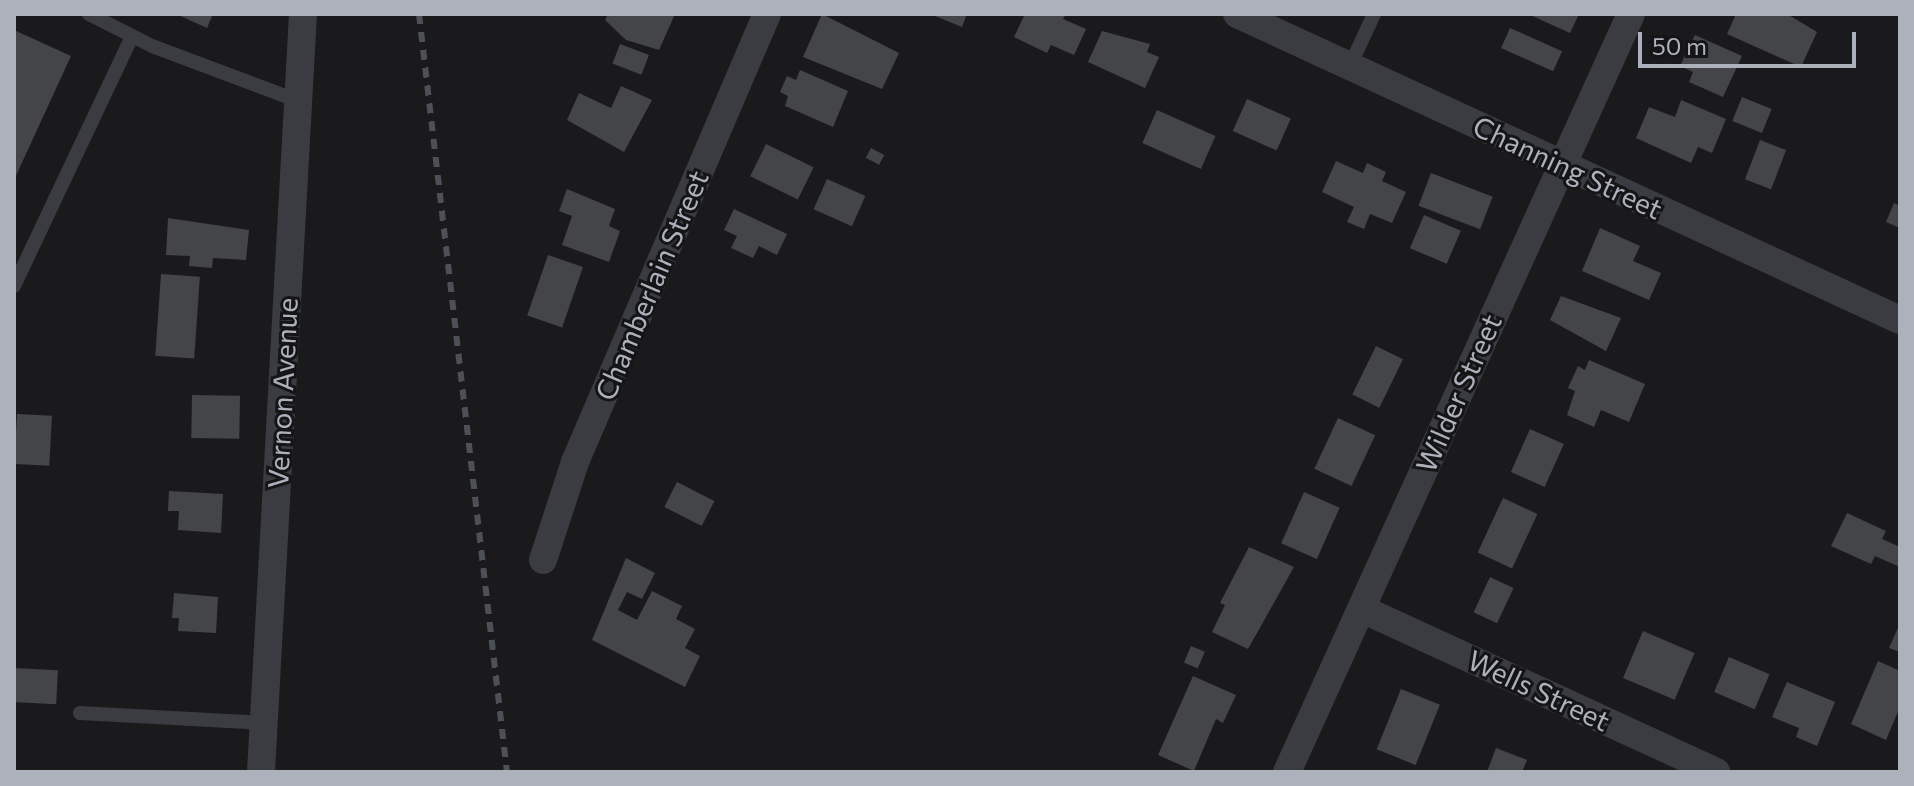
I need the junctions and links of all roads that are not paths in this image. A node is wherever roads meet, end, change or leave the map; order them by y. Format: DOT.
graph roads {
  1 [pos="89,14"];
  2 [pos="303,14"];
  3 [pos="767,14"];
  4 [pos="1237,14"];
  5 [pos="1374,14"];
  6 [pos="1631,14"];
  7 [pos="132,36"];
  8 [pos="1350,66"];
  9 [pos="298,101"];
  10 [pos="1562,164"];
  11 [pos="14,286"];
  12 [pos="1900,320"];
  13 [pos="543,560"];
  14 [pos="1362,609"];
  15 [pos="80,713"];
  16 [pos="264,723"];
  17 [pos="261,772"];
  18 [pos="1287,772"];
  19 [pos="1716,772"];
  1 -- 7 [label="lane"];
  2 -- 9 [label="street, Vernon Avenue"];
  3 -- 13 [label="street, Chamberlain Street"];
  4 -- 8 [label="street, Channing Street"];
  5 -- 8 [label="lane"];
  6 -- 10 [label="street, Wilder Street"];
  7 -- 9 [label="lane"];
  7 -- 11 [label="lane"];
  8 -- 10 [label="street, Channing Street"];
  9 -- 16 [label="street, Vernon Avenue"];
  10 -- 12 [label="street, Channing Street"];
  10 -- 14 [label="street, Wilder Street"];
  14 -- 18 [label="street, Wilder Street"];
  14 -- 19 [label="street, Wells Street"];
  15 -- 16 [label="lane"];
  16 -- 17 [label="street, Vernon Avenue"];
}
